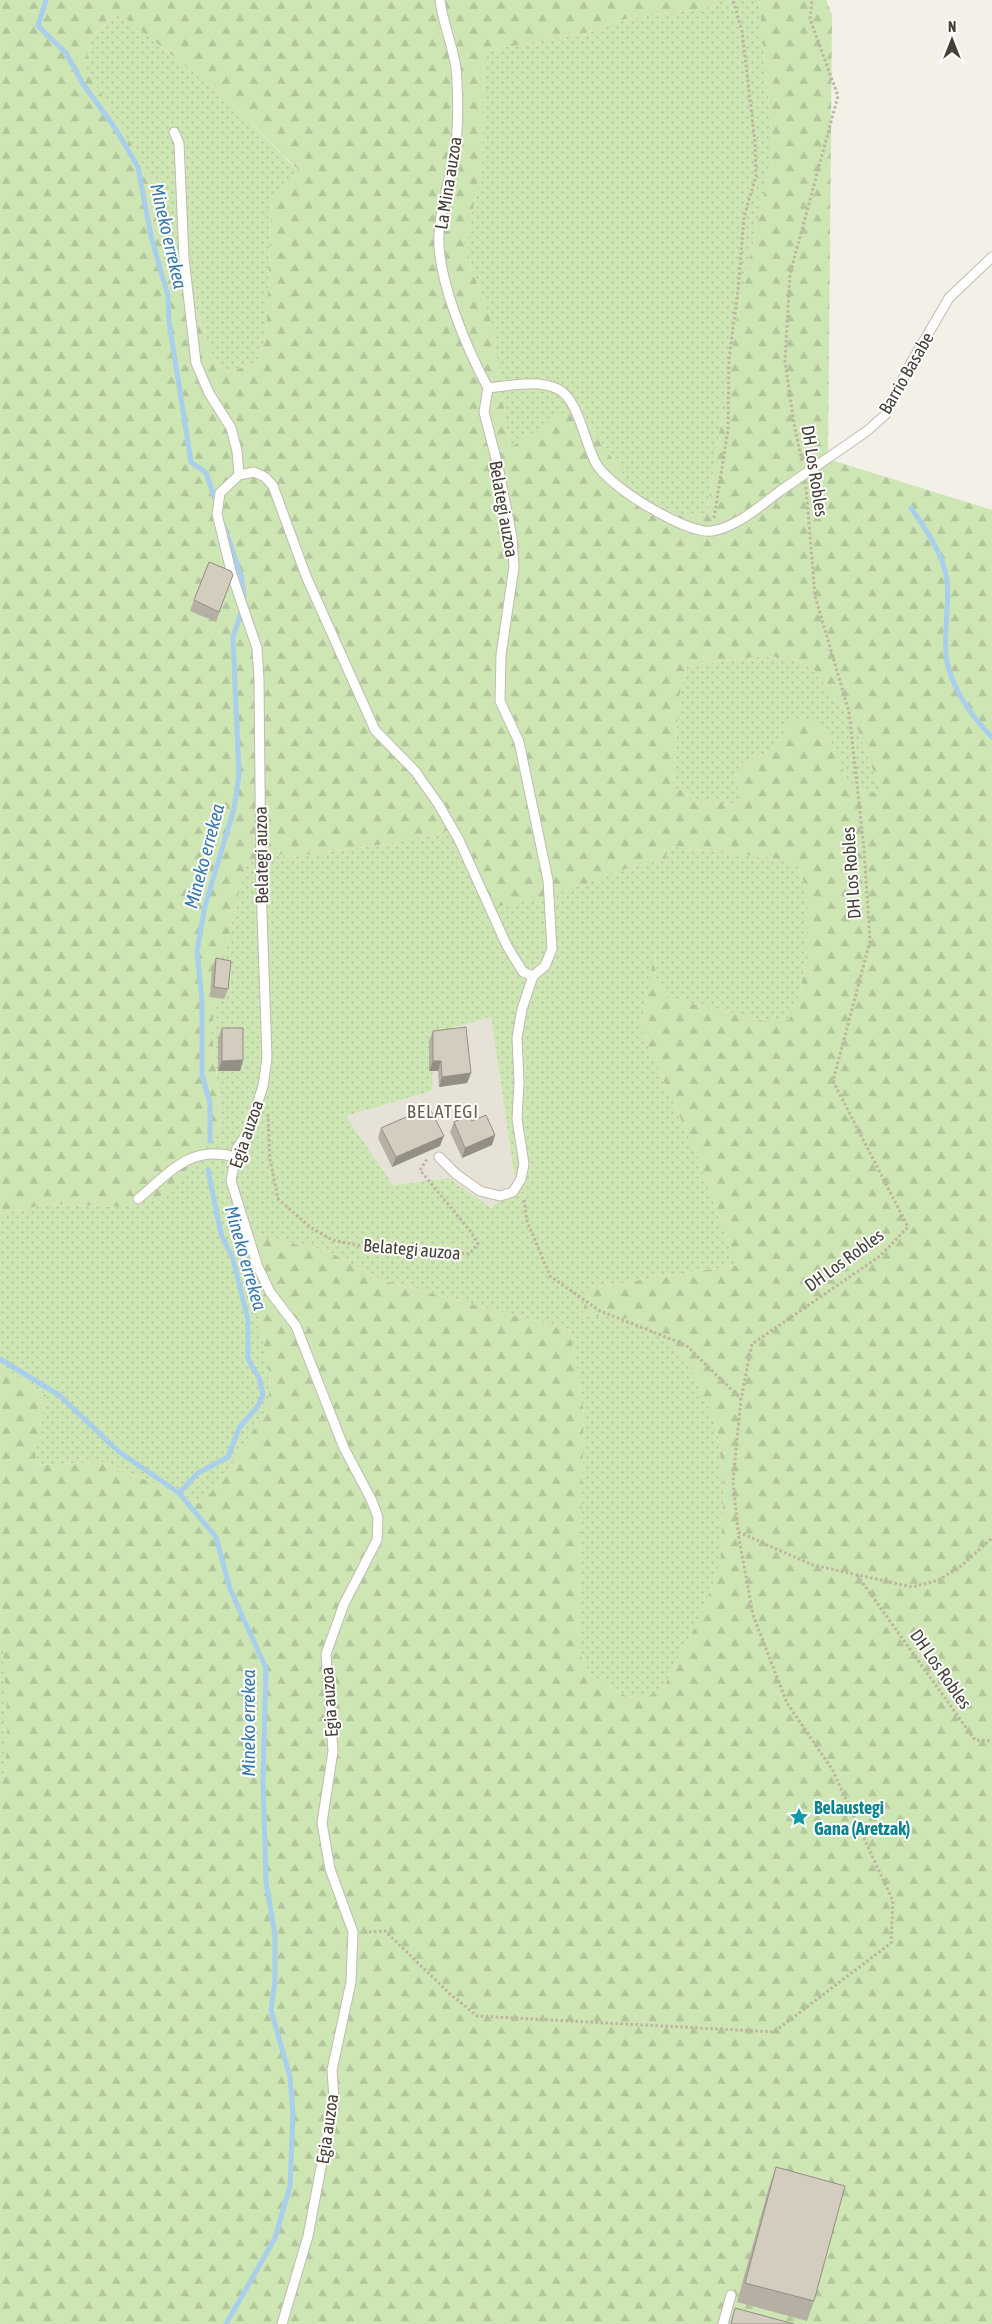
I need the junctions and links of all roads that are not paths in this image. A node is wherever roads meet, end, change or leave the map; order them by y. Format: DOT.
graph roads {
  1 [pos="440,0"];
  2 [pos="174,132"];
  3 [pos="992,257"];
  4 [pos="488,388"];
  5 [pos="239,475"];
  6 [pos="533,976"];
  7 [pos="263,1086"];
  8 [pos="438,1156"];
  9 [pos="236,1157"];
  10 [pos="138,1199"];
  11 [pos="731,2295"];
  12 [pos="282,2324"];
  13 [pos="723,2324"];
  1 -- 4 [label="lane, La Mina auzoa"];
  2 -- 5 [label="lane"];
  3 -- 4 [label="lane, Barrio Basabe"];
  4 -- 6 [label="lane, Belategi auzoa"];
  5 -- 6 [label="lane"];
  5 -- 7 [label="lane, Belategi auzoa"];
  6 -- 8 [label="lane, Belategi auzoa"];
  7 -- 9 [label="lane, Egia auzoa"];
  9 -- 10 [label="lane"];
  9 -- 12 [label="lane, Egia auzoa"];
  11 -- 13 [label="lane"];
}
